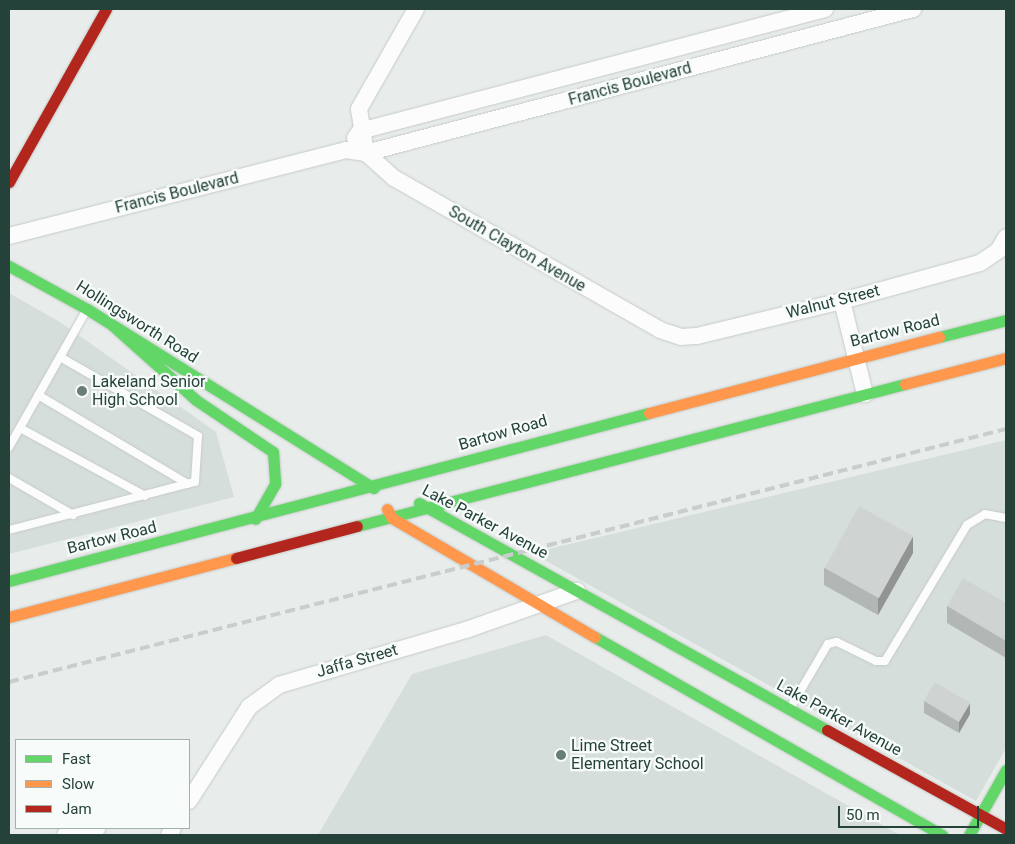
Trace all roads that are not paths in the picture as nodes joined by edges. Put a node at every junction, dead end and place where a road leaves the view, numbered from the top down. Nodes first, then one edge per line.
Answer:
1 (106, 9) edge
2 (416, 9) edge
3 (825, 9) edge
4 (904, 10) edge
5 (628, 60) junction
6 (634, 82) junction
7 (360, 131) junction
8 (346, 150) junction
9 (366, 153) junction
10 (9, 182) edge
11 (9, 236) edge
12 (1006, 237) edge
13 (9, 266) edge
14 (842, 301) junction
15 (87, 309) junction
16 (1006, 320) edge
17 (113, 326) junction
18 (675, 335) joint
19 (60, 357) junction
20 (857, 357) junction
21 (1006, 358) edge
22 (865, 394) junction
23 (38, 395) junction
24 (20, 428) junction
25 (9, 447) edge
26 (9, 478) edge
27 (188, 484) junction
28 (374, 488) junction
29 (392, 494) dead end
30 (145, 496) junction
31 (409, 500) dead end
32 (427, 506) junction
33 (73, 515) junction
34 (392, 518) junction
35 (1006, 518) edge
36 (255, 519) junction
37 (9, 530) edge
38 (9, 581) edge
39 (577, 591) junction
40 (537, 604) junction
41 (9, 617) edge
42 (789, 709) junction
43 (1006, 770) edge
44 (190, 799) edge
45 (980, 815) junction
46 (92, 829) edge
47 (1006, 829) edge
48 (65, 835) edge
49 (942, 835) edge
50 (969, 835) edge

1 - 10 main road
2 - 7 street
3 - 5 street, Francis Boulevard
4 - 6 street, Francis Boulevard
5 - 6 street
5 - 7 street, Francis Boulevard
6 - 9 street, Francis Boulevard
7 - 8 street
7 - 9 street
8 - 9 street, Francis Boulevard
8 - 11 street, Francis Boulevard
9 - 18 street, South Clayton Avenue
12 - 14 street, Walnut Street
13 - 15 main road, Hollingsworth Road
14 - 18 street, Walnut Street
14 - 20 street
15 - 17 main road, Hollingsworth Road
15 - 19 lane
16 - 20 main road, Bartow Road
17 - 28 main road, Hollingsworth Road
17 - 36 main road
19 - 23 lane
19 - 27 lane
20 - 22 street
20 - 28 main road, Bartow Road
21 - 22 main road
22 - 32 main road
23 - 24 lane
23 - 27 lane
24 - 25 lane
24 - 30 lane
26 - 33 lane
27 - 30 lane
28 - 29 main road
28 - 34 main road
28 - 36 main road, Bartow Road
30 - 33 lane
31 - 32 main road, Lake Parker Avenue
32 - 34 main road
32 - 39 main road, Lake Parker Avenue
33 - 37 lane
34 - 40 main road
34 - 41 main road
35 - 42 lane
36 - 38 main road, Bartow Road
39 - 40 street, Jaffa Street
39 - 42 main road, Lake Parker Avenue
40 - 44 street, Jaffa Street
40 - 49 main road
42 - 45 main road, Lake Parker Avenue
43 - 45 main road
45 - 47 main road, Lake Parker Avenue
45 - 50 main road
46 - 48 street

